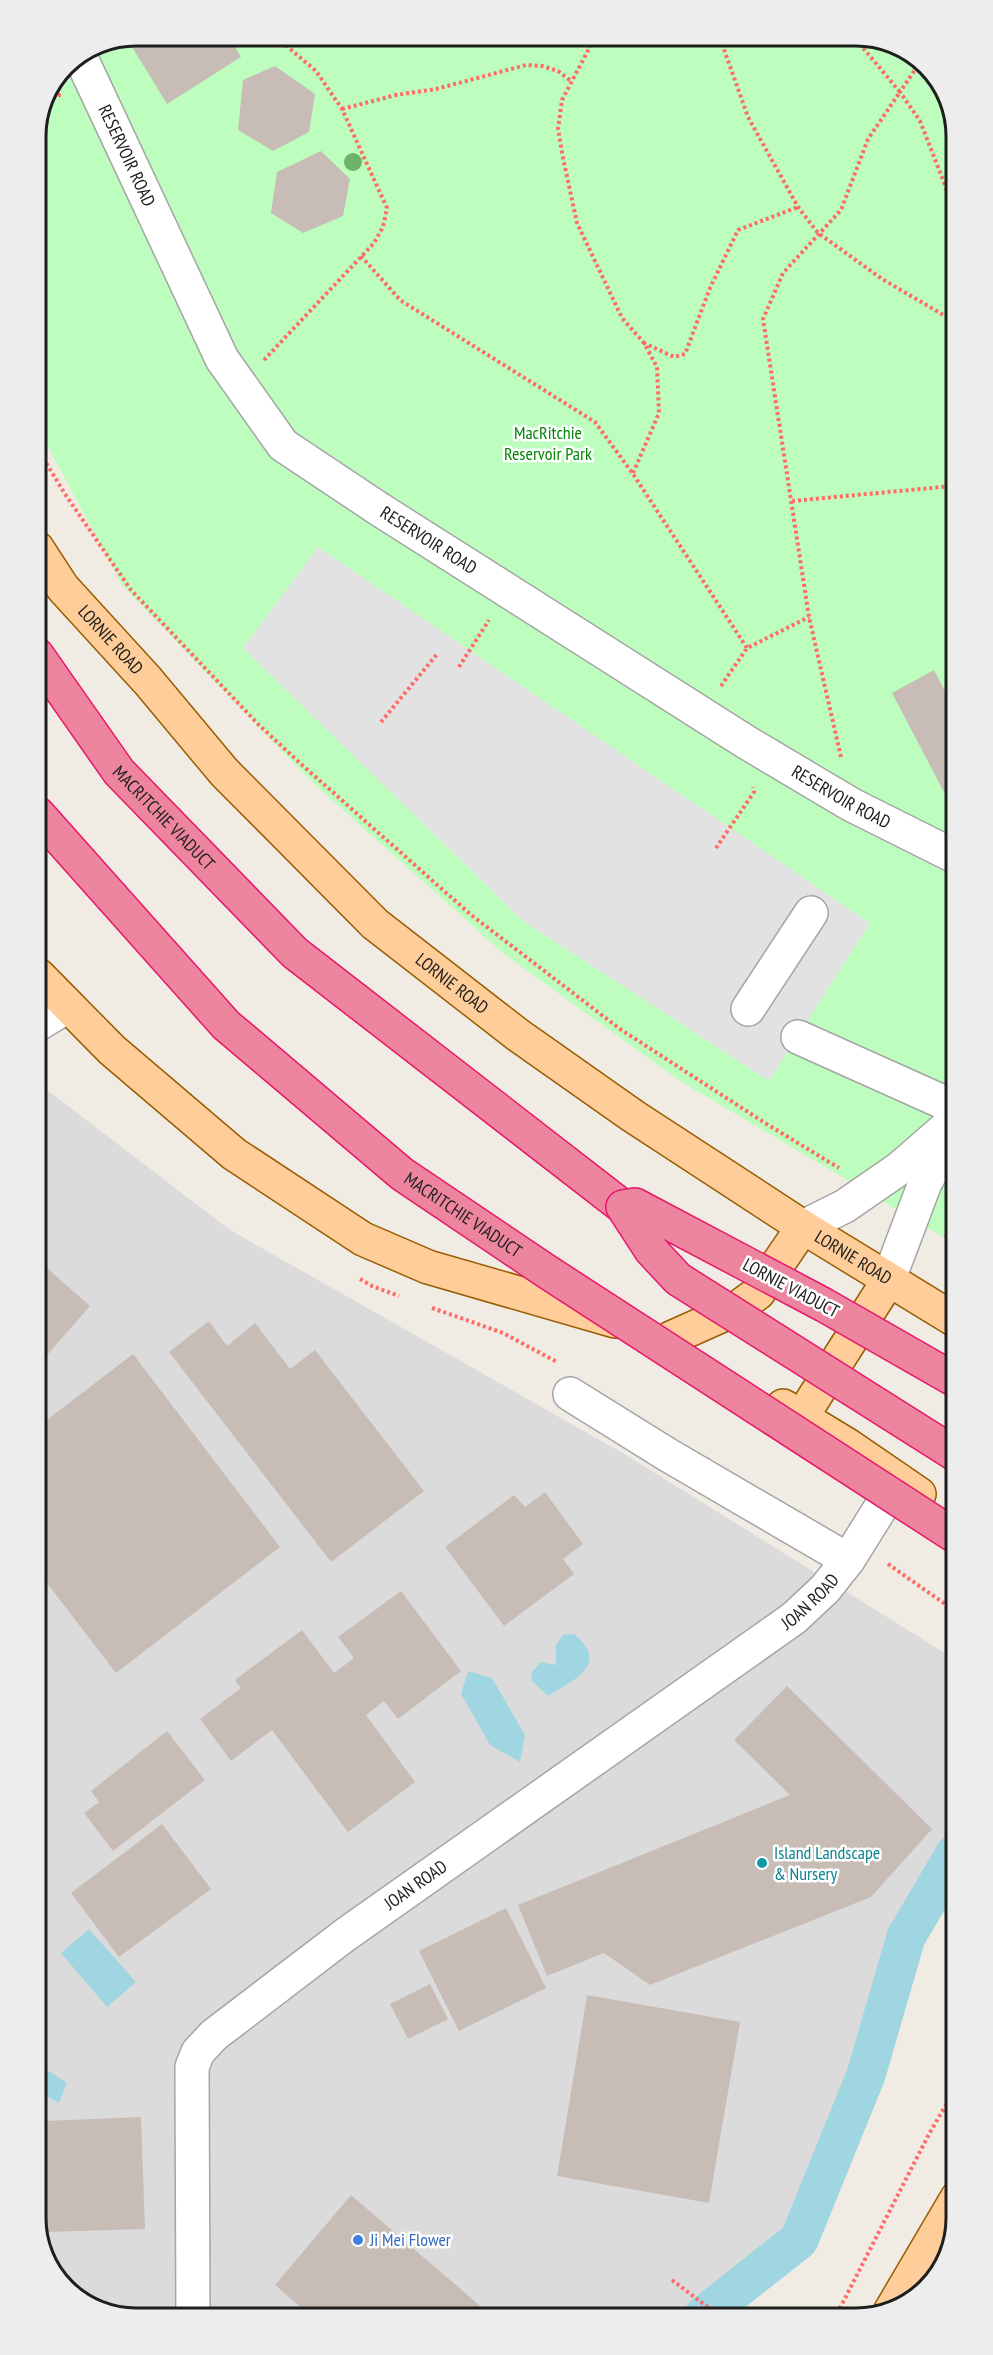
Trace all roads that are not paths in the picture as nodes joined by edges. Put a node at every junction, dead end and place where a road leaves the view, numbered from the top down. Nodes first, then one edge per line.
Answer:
1 (84, 64) edge
2 (47, 563) edge
3 (47, 668) edge
4 (47, 824) edge
5 (946, 852) edge
6 (811, 913) dead end
7 (47, 984) edge
8 (68, 1006) junction
9 (748, 1009) dead end
10 (47, 1019) edge
11 (798, 1037) dead end
12 (946, 1103) edge
13 (946, 1128) edge
14 (946, 1146) edge
15 (623, 1207) junction
16 (803, 1227) junction
17 (888, 1281) junction
18 (946, 1315) edge
19 (671, 1338) junction
20 (946, 1375) edge
21 (566, 1380) road end
22 (801, 1418) junction
23 (946, 1448) edge
24 (898, 1480) junction
25 (946, 1512) edge
26 (946, 1530) edge
27 (852, 1553) junction
28 (946, 2217) edge
29 (898, 2298) edge
30 (194, 2308) edge

1 - 5 street, RESERVOIR ROAD
2 - 16 main road, LORNIE ROAD
3 - 15 highway, MACRITCHIE VIADUCT
4 - 26 highway, MACRITCHIE VIADUCT, bridge
6 - 9 street
7 - 8 main road
8 - 10 street
8 - 19 main road
11 - 12 street
13 - 16 street
14 - 17 street
15 - 20 highway, LORNIE VIADUCT, bridge
15 - 23 highway, bridge
16 - 17 main road, LORNIE ROAD
16 - 19 main road
17 - 18 main road, LORNIE ROAD
17 - 22 main road
19 - 22 main road
21 - 27 street, JOAN ROAD
22 - 24 main road
24 - 25 main road
24 - 27 street, JOAN ROAD
27 - 30 street, JOAN ROAD
28 - 29 main road

